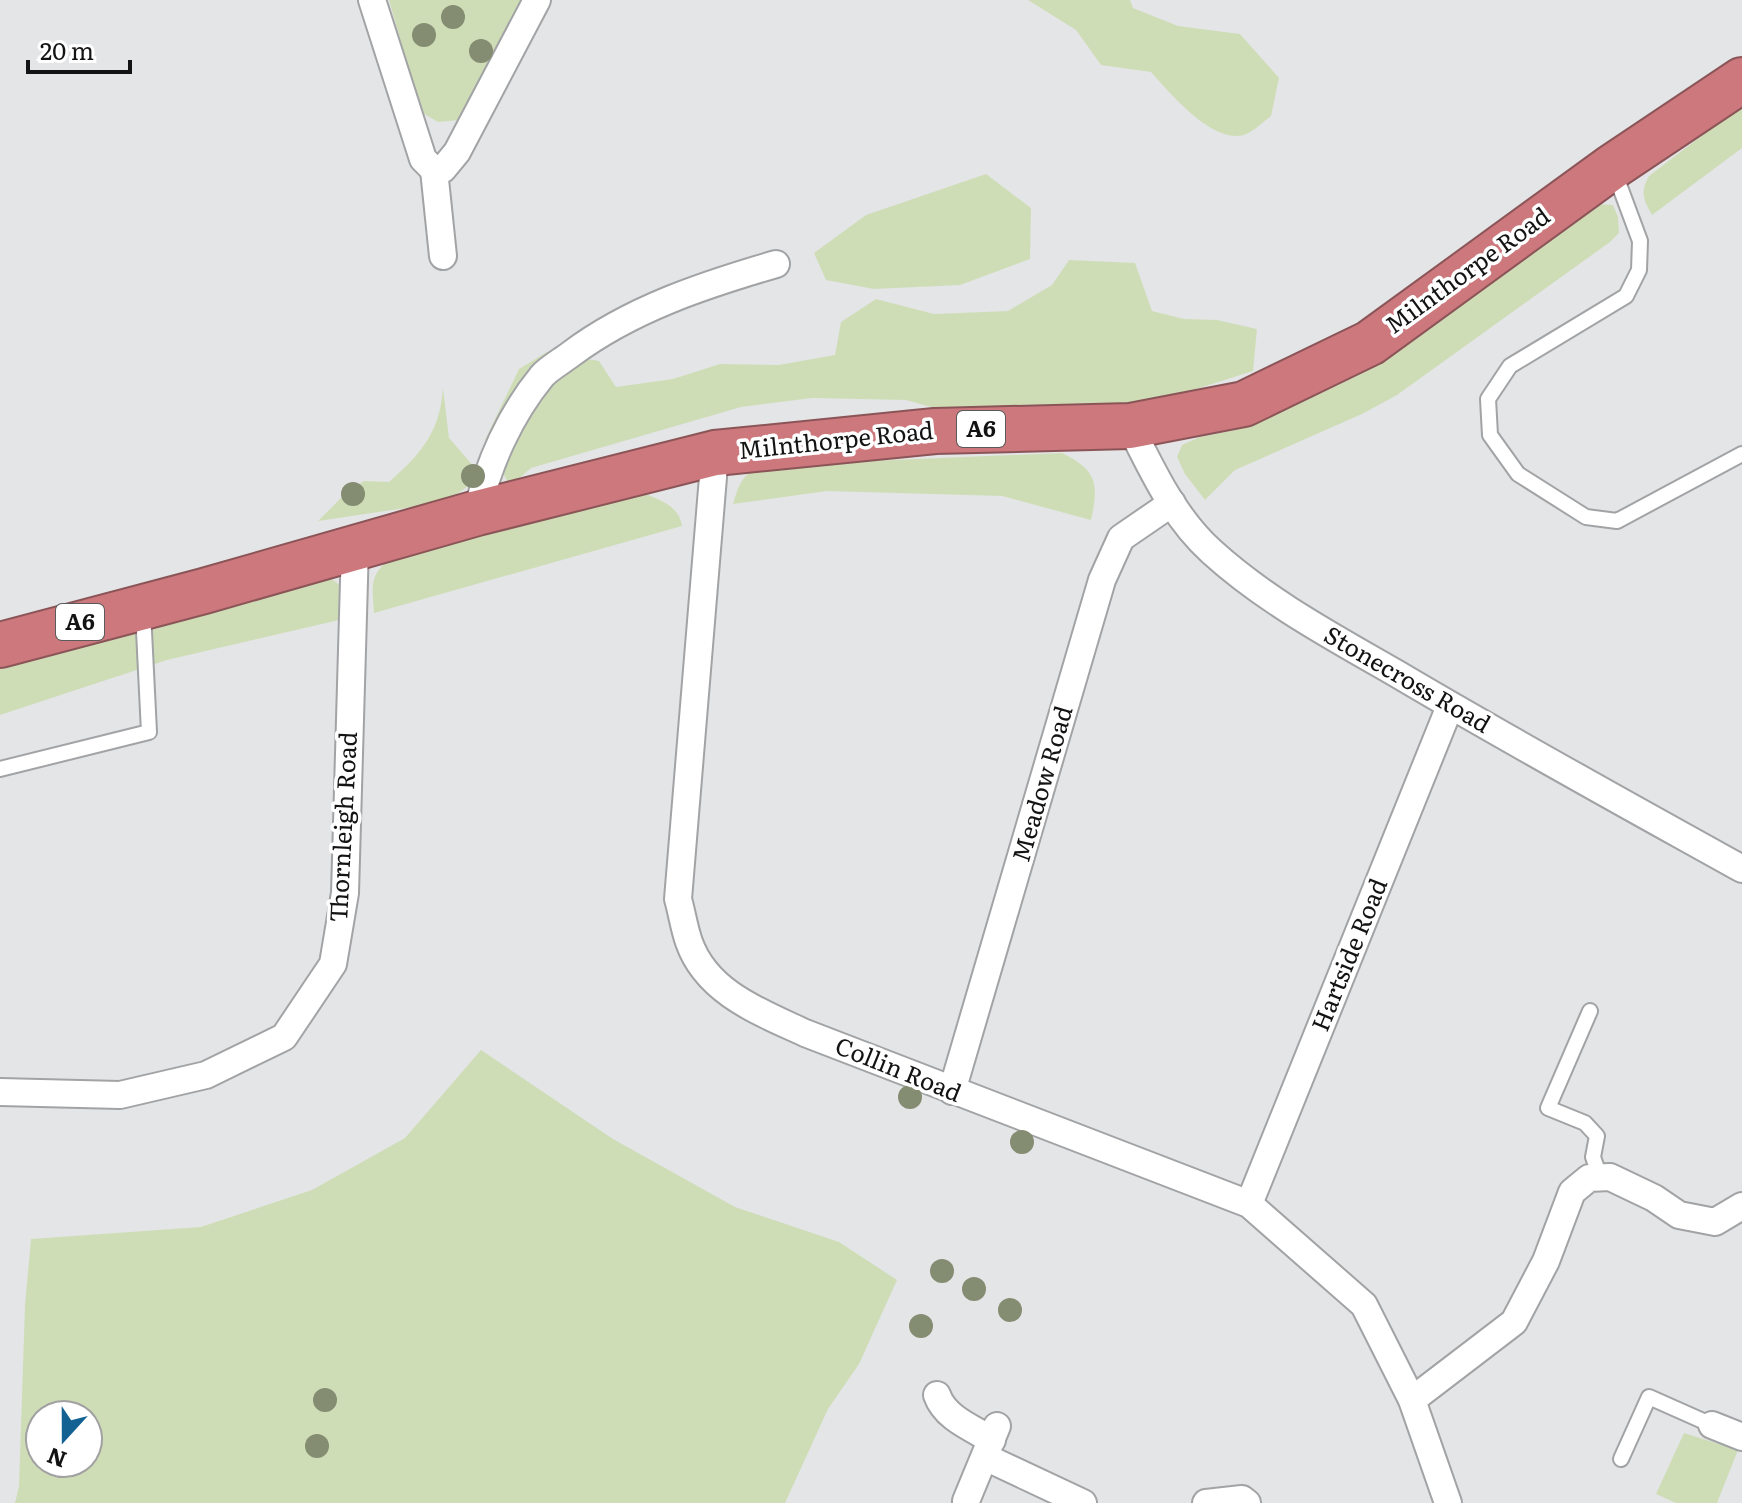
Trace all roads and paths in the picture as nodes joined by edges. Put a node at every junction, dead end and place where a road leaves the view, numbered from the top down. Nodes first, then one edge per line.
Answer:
1 (372, 0) edge
2 (537, 0) edge
3 (1742, 80) edge
4 (1612, 167) junction
5 (434, 170) junction
6 (443, 256) dead end
7 (776, 264) dead end
8 (1130, 426) junction
9 (715, 453) junction
10 (1742, 454) edge
11 (1172, 503) junction
12 (477, 513) junction
13 (355, 546) junction
14 (143, 606) junction
15 (0, 645) edge
16 (1450, 706) junction
17 (0, 769) edge
18 (1742, 869) edge
19 (1590, 1011) dead end
20 (952, 1091) junction
21 (0, 1092) edge
22 (1600, 1177) junction
23 (1249, 1204) junction
24 (1742, 1206) edge
25 (937, 1395) dead end
26 (1412, 1400) junction
27 (1712, 1425) joint
28 (1742, 1437) edge
29 (992, 1441) junction
30 (1621, 1459) dead end
31 (966, 1501) dead end
32 (1083, 1503) edge
33 (1206, 1503) edge
34 (1247, 1503) edge
35 (1448, 1503) edge

1 - 5 street
2 - 5 street
3 - 4 highway, Milnthorpe Road / A6
4 - 8 highway, Milnthorpe Road / A6
4 - 10 lane
5 - 6 street
7 - 12 street
8 - 9 highway, Milnthorpe Road / A6
8 - 11 street, Stonecross Road
9 - 12 highway, Milnthorpe Road / A6
9 - 20 street, Collin Road
11 - 16 street, Stonecross Road
11 - 20 street, Meadow Road
12 - 13 highway, Milnthorpe Road / A6
13 - 14 highway, Milnthorpe Road / A6
13 - 21 street, Thornleigh Road
14 - 15 highway, Milnthorpe Road / A6
14 - 17 lane
16 - 18 street, Stonecross Road
16 - 23 street, Hartside Road
19 - 22 lane
20 - 23 street, Collin Road
22 - 24 street
22 - 26 street
23 - 26 street, Collin Road
25 - 29 street
26 - 35 street, Collin Road
27 - 28 street
27 - 30 lane
29 - 31 street
29 - 32 street
33 - 34 street

